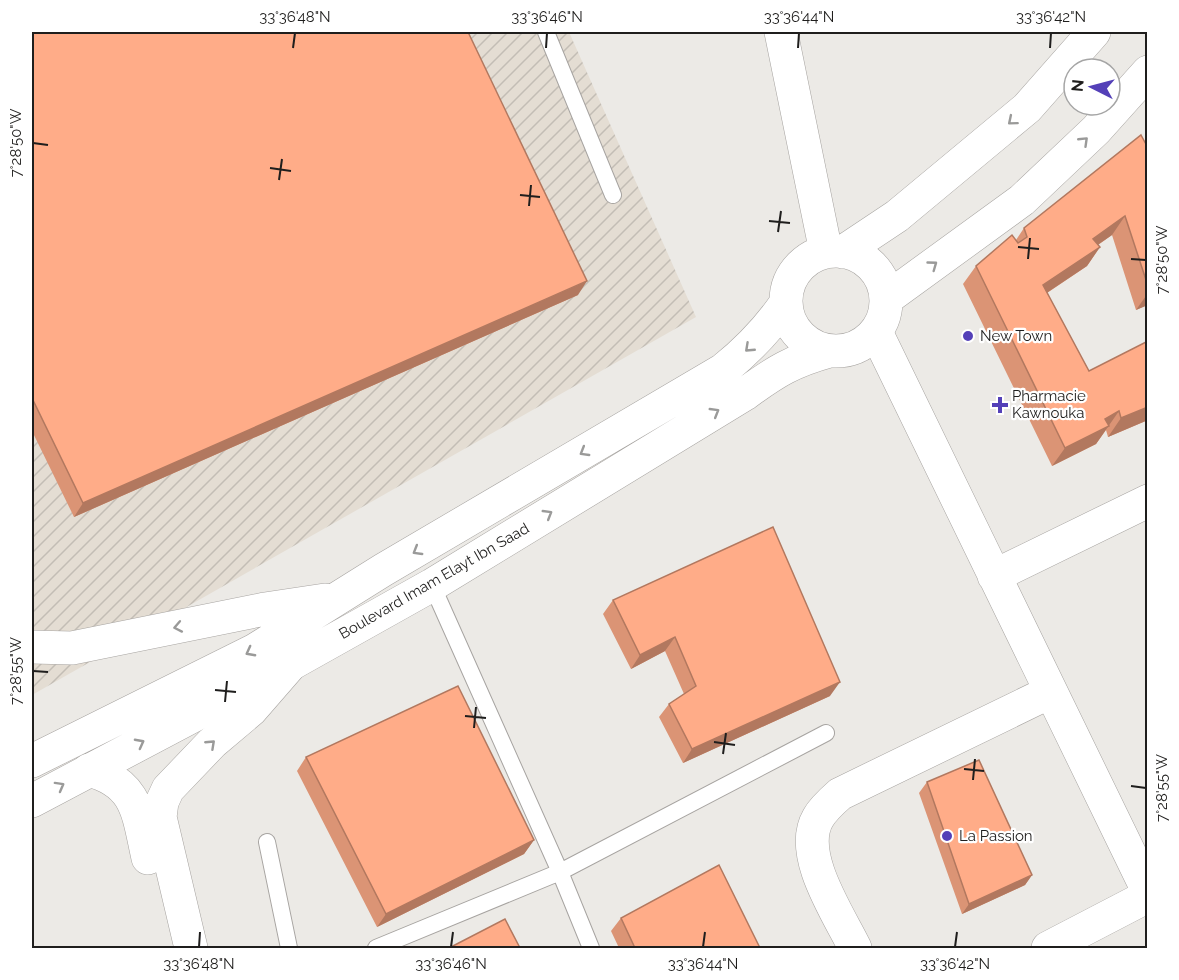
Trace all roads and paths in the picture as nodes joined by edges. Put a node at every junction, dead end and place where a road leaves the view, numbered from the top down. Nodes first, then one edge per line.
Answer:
1 (546, 32) edge
2 (781, 32) edge
3 (1094, 32) edge
4 (1148, 72) edge
5 (613, 195) dead end
6 (834, 252) junction
7 (886, 299) junction
8 (786, 303) junction
9 (876, 332) junction
10 (830, 351) junction
11 (1148, 501) edge
12 (994, 576) junction
13 (432, 585) junction
14 (339, 598) junction
15 (32, 647) edge
16 (291, 664) junction
17 (1050, 692) junction
18 (826, 733) dead end
19 (32, 761) edge
20 (89, 770) junction
21 (32, 801) edge
22 (267, 842) dead end
23 (560, 872) junction
24 (1148, 891) edge
25 (1148, 896) edge
26 (169, 948) edge
27 (191, 948) edge
28 (289, 948) edge
29 (376, 948) edge
30 (591, 948) edge
31 (855, 948) edge
32 (1048, 948) edge

1 - 5 lane
2 - 6 street
3 -> 6 street
7 -> 4 street
6 - 7 street
6 - 8 street
7 - 9 street
8 - 10 street
8 -> 14 street
9 - 10 street
9 - 12 street
13 -> 10 street, Boulevard Imam Elayt Ibn Saad
11 - 12 street
12 - 17 street
13 - 16 street, Boulevard Imam Elayt Ibn Saad
13 - 23 lane
14 -> 15 street
14 -> 19 street
20 -> 16 street, Boulevard Imam Elayt Ibn Saad
27 -> 16 street
17 - 24 street
17 - 31 street
18 - 23 lane
21 -> 20 street, Boulevard Imam Elayt Ibn Saad
20 - 26 street
22 - 28 lane
23 - 29 lane
23 - 30 lane
25 - 32 street

